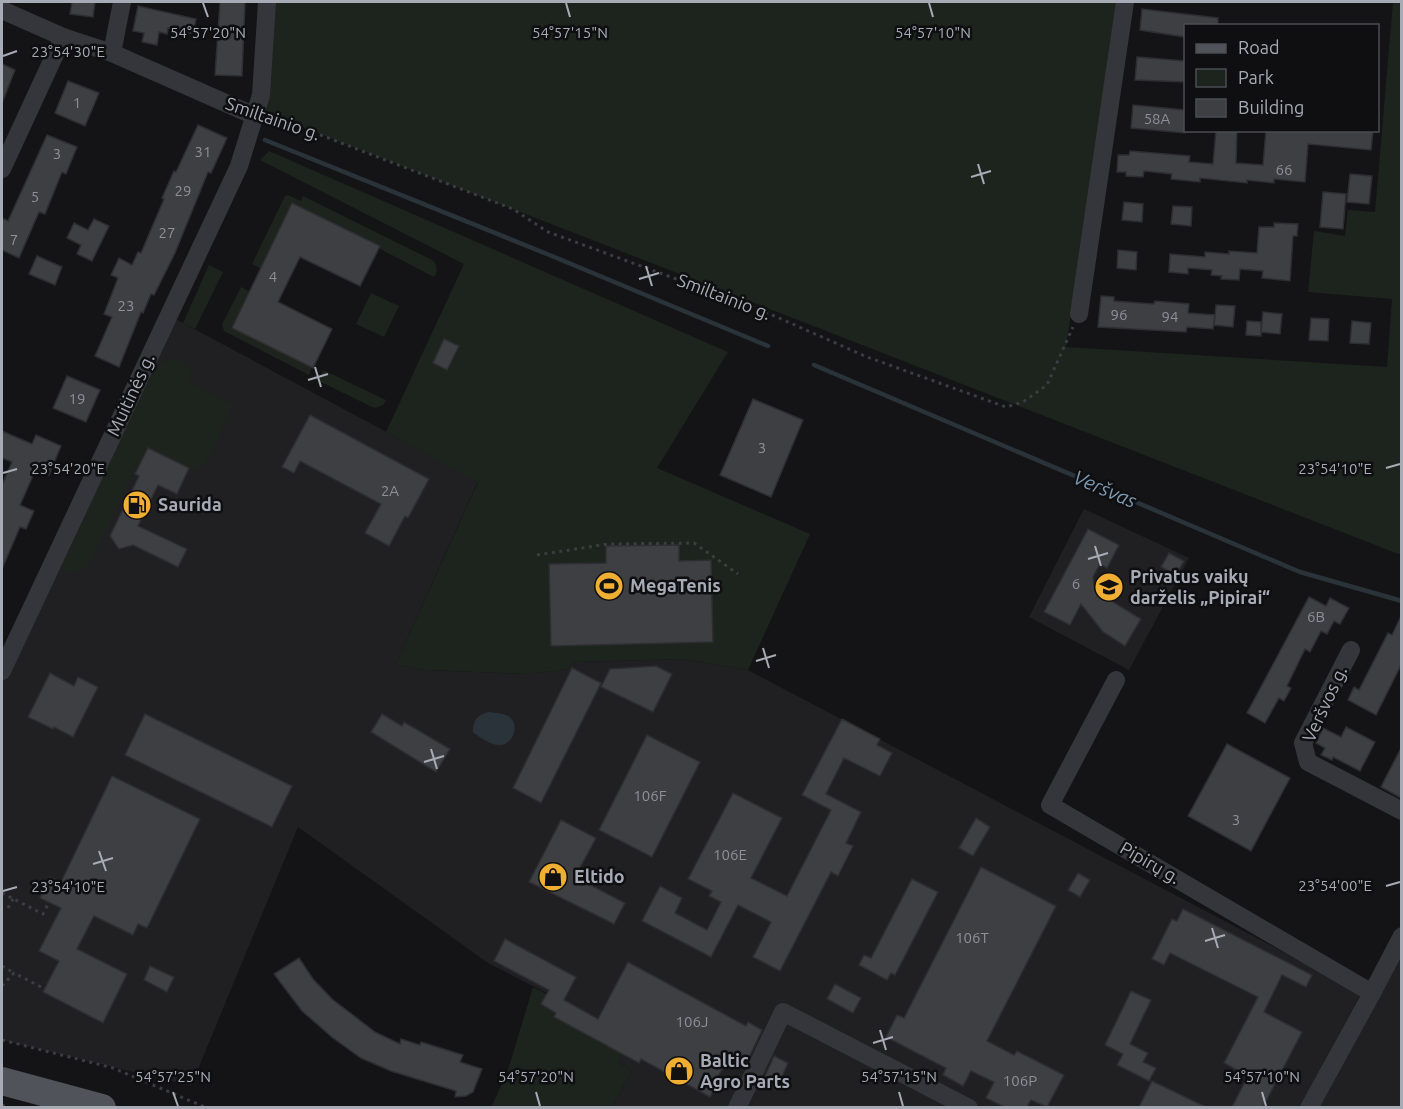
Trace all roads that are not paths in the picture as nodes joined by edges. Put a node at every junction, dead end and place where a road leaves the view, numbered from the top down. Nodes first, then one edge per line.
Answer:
1 (122, 2) edge
2 (267, 2) edge
3 (1125, 2) edge
4 (2, 10) edge
5 (63, 37) junction
6 (112, 53) junction
7 (255, 116) junction
8 (2, 170) edge
9 (1079, 314) road end
10 (1351, 650) dead end
11 (2, 671) edge
12 (1116, 680) dead end
13 (1401, 811) edge
14 (1401, 936) edge
15 (1372, 993) junction
16 (2, 1081) edge
17 (102, 1107) edge
18 (737, 1107) edge
19 (969, 1107) edge
20 (1309, 1107) edge

1 - 6 street
2 - 7 street, Muitinės g.
3 - 9 street
4 - 5 street, Smiltainio g.
5 - 6 street, Smiltainio g.
5 - 8 street
6 - 7 street, Smiltainio g.
7 - 11 street, Muitinės g.
10 - 13 street, Veršvos g.
12 - 15 street, Pipirų g.
14 - 15 street
15 - 20 street
16 - 17 main road
18 - 19 street

